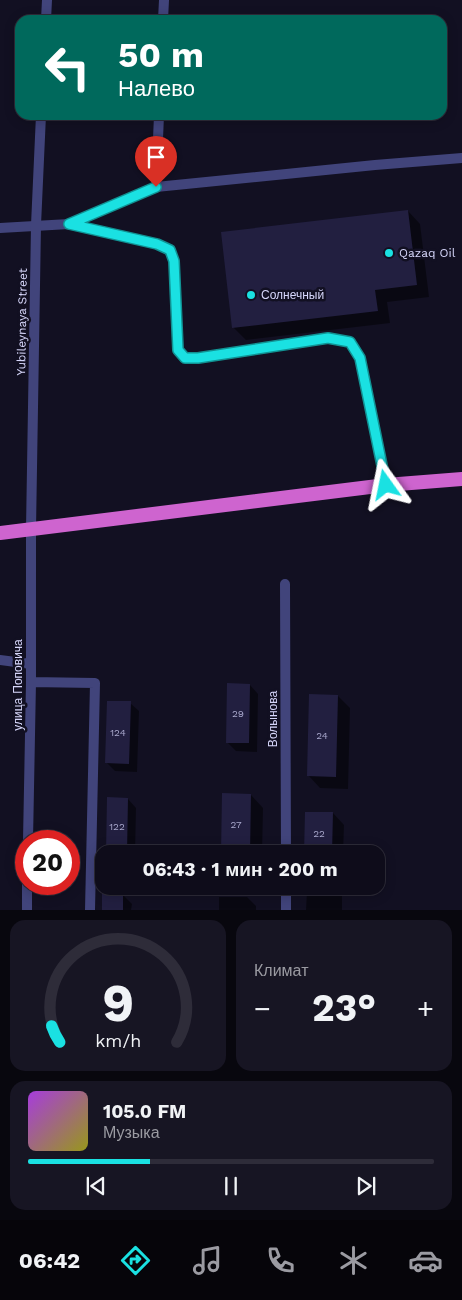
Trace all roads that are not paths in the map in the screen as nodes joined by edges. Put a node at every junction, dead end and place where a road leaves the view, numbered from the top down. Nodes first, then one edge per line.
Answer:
1 (47, 0) edge
2 (164, 0) edge
3 (46, 15) edge
4 (163, 15) edge
5 (41, 120) edge
6 (159, 120) edge
7 (462, 158) edge
8 (156, 187) junction
9 (69, 224) junction
10 (36, 225) junction
11 (0, 228) edge
12 (462, 479) edge
13 (386, 485) junction
14 (31, 529) junction
15 (0, 534) edge
16 (285, 584) dead end
17 (0, 660) edge
18 (31, 664) junction
19 (31, 682) junction
20 (28, 830) edge
21 (286, 845) edge
22 (28, 895) edge
23 (286, 895) edge
24 (27, 910) edge
25 (90, 910) edge
26 (286, 910) edge

1 - 3 street
2 - 4 street
5 - 10 street, Yubileynaya Street
6 - 8 street
7 - 8 street
8 - 9 street
9 - 10 street
9 - 13 street
10 - 11 street
10 - 14 street, Yubileynaya Street
12 - 13 highway
13 - 14 highway
14 - 15 highway
14 - 18 street, улица Поповича
16 - 21 street, Волынова
17 - 18 street
18 - 19 street, улица Поповича
19 - 20 street, улица Поповича
19 - 25 street
22 - 24 street
23 - 26 street

